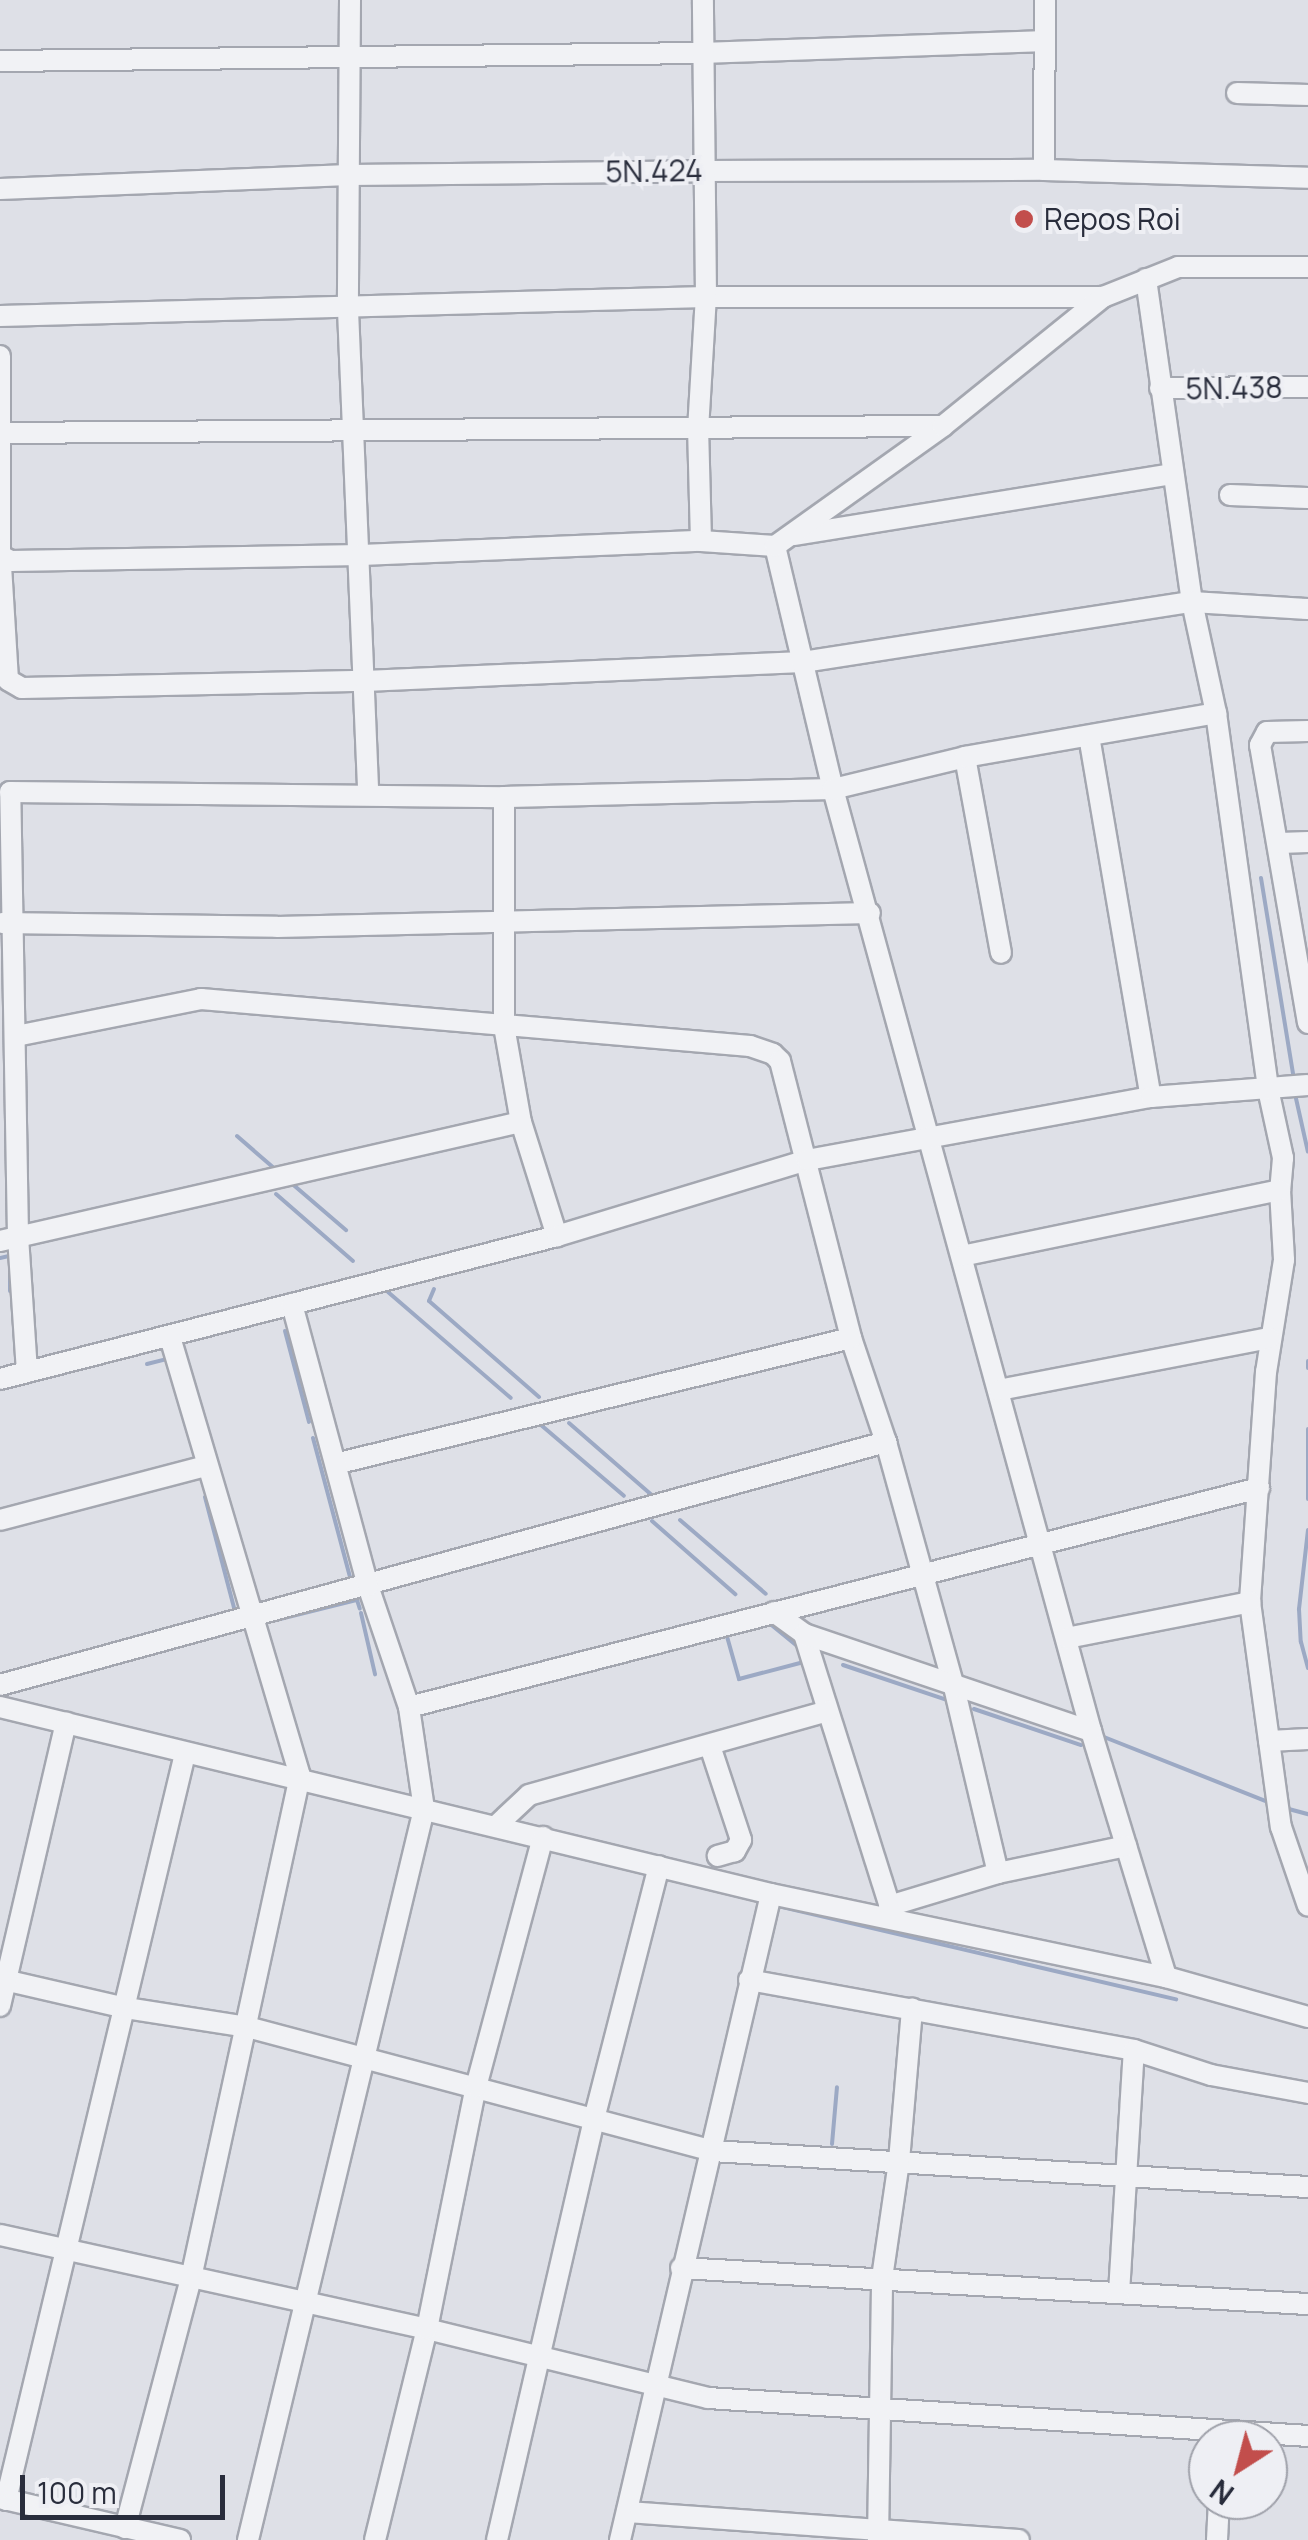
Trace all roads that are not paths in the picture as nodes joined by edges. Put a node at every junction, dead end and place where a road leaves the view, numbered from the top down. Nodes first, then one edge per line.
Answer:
1 (350, 0) edge
2 (703, 0) edge
3 (1044, 0) edge
4 (1044, 41) junction
5 (704, 53) junction
6 (351, 54) junction
7 (0, 61) edge
8 (1237, 93) dead end
9 (1308, 95) edge
10 (703, 170) junction
11 (1044, 170) junction
12 (350, 176) junction
13 (1308, 178) edge
14 (0, 189) edge
15 (1308, 267) edge
16 (1146, 279) junction
17 (706, 297) junction
18 (1102, 297) junction
19 (348, 310) junction
20 (0, 316) edge
21 (0, 356) edge
22 (1308, 387) edge
23 (1160, 388) junction
24 (943, 426) junction
25 (354, 429) junction
26 (698, 430) junction
27 (2, 433) edge
28 (1173, 474) junction
29 (1230, 496) dead end
30 (1308, 498) edge
31 (702, 541) junction
32 (781, 542) junction
33 (1, 552) edge
34 (361, 555) junction
35 (1192, 602) junction
36 (1307, 609) edge
37 (803, 662) junction
38 (365, 681) junction
39 (1216, 713) junction
40 (1308, 731) edge
41 (1089, 736) junction
42 (966, 757) junction
43 (833, 789) junction
44 (5, 792) edge
45 (368, 796) junction
46 (504, 797) junction
47 (1308, 842) edge
48 (1280, 843) junction
49 (870, 914) junction
50 (6, 923) edge
51 (507, 924) junction
52 (1001, 952) dead end
53 (1302, 959) edge
54 (1308, 1023) edge
55 (11, 1024) edge
56 (504, 1026) junction
57 (1304, 1086) edge
58 (1272, 1088) junction
59 (1151, 1097) junction
60 (521, 1122) junction
61 (8, 1124) edge
62 (930, 1140) junction
63 (806, 1160) junction
64 (1280, 1190) junction
65 (558, 1236) junction
66 (9, 1238) edge
67 (962, 1256) junction
68 (292, 1304) junction
69 (170, 1336) junction
70 (851, 1338) junction
71 (1270, 1338) junction
72 (27, 1372) junction
73 (0, 1379) edge
74 (999, 1390) junction
75 (886, 1442) junction
76 (338, 1464) junction
77 (206, 1466) junction
78 (1259, 1488) junction
79 (0, 1520) edge
80 (1042, 1543) junction
81 (922, 1574) junction
82 (368, 1586) junction
83 (1250, 1602) junction
84 (774, 1612) junction
85 (249, 1615) junction
86 (804, 1634) junction
87 (1067, 1638) junction
88 (0, 1685) edge
89 (954, 1687) junction
90 (0, 1706) edge
91 (408, 1707) junction
92 (827, 1711) junction
93 (66, 1724) junction
94 (1091, 1731) junction
95 (1308, 1739) edge
96 (1269, 1740) junction
97 (710, 1746) junction
98 (185, 1754) junction
99 (300, 1776) junction
100 (424, 1809) junction
101 (496, 1826) junction
102 (543, 1837) junction
103 (1126, 1846) junction
104 (718, 1856) dead end
105 (658, 1866) junction
106 (998, 1874) junction
107 (771, 1894) junction
108 (1308, 1906) edge
109 (891, 1912) junction
110 (1166, 1977) junction
111 (3, 1980) edge
112 (749, 1980) junction
113 (0, 2006) edge
114 (126, 2008) junction
115 (912, 2010) junction
116 (1308, 2017) edge
117 (246, 2027) junction
118 (1134, 2050) junction
119 (363, 2058) junction
120 (476, 2087) junction
121 (1308, 2093) edge
122 (594, 2118) junction
123 (712, 2151) junction
124 (899, 2162) junction
125 (1126, 2175) junction
126 (1308, 2187) edge
127 (0, 2235) edge
128 (68, 2251) junction
129 (681, 2268) junction
130 (191, 2278) junction
131 (882, 2278) junction
132 (1119, 2292) junction
133 (1308, 2304) edge
134 (303, 2305) junction
135 (427, 2330) junction
136 (536, 2358) junction
137 (657, 2388) junction
138 (879, 2408) junction
139 (1188, 2431) edge
140 (3, 2499) edge
141 (627, 2512) junction
142 (126, 2528) junction
143 (878, 2535) edge
144 (180, 2540) edge
145 (248, 2540) edge
146 (375, 2540) edge
147 (497, 2540) edge
148 (620, 2540) edge
149 (1019, 2540) edge

1 - 6 street
2 - 5 street
3 - 4 street
4 - 5 street
4 - 11 street
5 - 6 street
5 - 10 street
6 - 7 street
6 - 12 street
8 - 9 street
10 - 11 street, 5N.424
10 - 12 street, 5N.424
10 - 17 street
11 - 13 street, 5N.424
12 - 14 street, 5N.424
12 - 19 street
15 - 16 street
16 - 18 street
16 - 23 street
17 - 18 street
17 - 19 street
17 - 26 street
18 - 24 street
19 - 20 street
19 - 25 street
21 - 27 street
22 - 23 street, 5N.438
23 - 28 street
24 - 26 street
24 - 32 street
25 - 26 street
25 - 27 street
25 - 34 street
26 - 31 street
27 - 33 street
28 - 32 street
28 - 35 street
29 - 30 street
31 - 32 street
31 - 34 street
32 - 37 street
33 - 34 street
33 - 38 street
34 - 38 street
35 - 36 street
35 - 37 street
35 - 39 street
37 - 38 street
37 - 43 street
38 - 45 street
39 - 41 street
39 - 58 street
40 - 48 street
41 - 42 street
41 - 59 street
42 - 43 street
42 - 52 street
43 - 46 street
43 - 49 street
44 - 45 street
44 - 50 street
45 - 46 street
46 - 51 street
47 - 48 street
48 - 53 street
49 - 51 street
49 - 62 street
50 - 51 street
50 - 55 street
51 - 56 street
53 - 54 street
55 - 56 street
55 - 61 street
56 - 60 street
56 - 63 street
57 - 58 street
58 - 59 street
58 - 64 street
59 - 62 street
60 - 65 street
60 - 66 street
61 - 66 street
62 - 63 street
62 - 67 street
63 - 65 street
63 - 70 street
64 - 67 street
64 - 71 street
65 - 68 street
66 - 72 street
67 - 74 street
68 - 69 street
68 - 76 street
69 - 72 street
69 - 77 street
70 - 75 street
70 - 76 street
71 - 74 street
71 - 78 street
72 - 73 street
74 - 80 street
75 - 81 street
75 - 82 street
76 - 82 street
77 - 79 street
77 - 85 street
78 - 80 street
78 - 83 street
80 - 81 street
80 - 87 street
81 - 84 street
81 - 89 street
82 - 85 street
82 - 91 street
83 - 87 street
83 - 96 street
84 - 86 street
84 - 91 street
85 - 88 street
85 - 99 street
86 - 89 street
86 - 92 street
87 - 94 street
89 - 94 street
89 - 106 street
90 - 93 street
91 - 100 street
92 - 97 street
92 - 109 street
93 - 98 street
93 - 111 street
94 - 103 street
95 - 96 street
96 - 108 street
97 - 101 street
97 - 104 street
98 - 99 street
98 - 114 street
99 - 100 street
99 - 117 street
100 - 101 street
100 - 119 street
101 - 102 street
102 - 105 street
102 - 120 street
103 - 106 street
103 - 110 street
105 - 107 street
105 - 122 street
106 - 109 street
107 - 109 street
107 - 112 street
109 - 110 street
110 - 116 street
111 - 113 street
111 - 114 street
112 - 115 street
112 - 123 street
114 - 117 street
114 - 128 street
115 - 118 street
115 - 124 street
117 - 119 street
117 - 130 street
118 - 121 street
118 - 125 street
119 - 120 street
119 - 134 street
120 - 122 street
120 - 135 street
122 - 123 street
122 - 136 street
123 - 124 street
123 - 129 street
124 - 125 street
124 - 131 street
125 - 126 street
125 - 132 street
127 - 128 street
128 - 130 street
128 - 140 street
129 - 131 street
129 - 137 street
130 - 134 street
130 - 142 street
131 - 132 street
131 - 138 street
132 - 133 street
134 - 135 street
134 - 145 street
135 - 136 street
135 - 146 street
136 - 137 street
136 - 147 street
137 - 138 street
137 - 141 street
138 - 139 street
138 - 143 street
140 - 142 street
141 - 143 street
141 - 148 street
142 - 144 street
143 - 149 street

